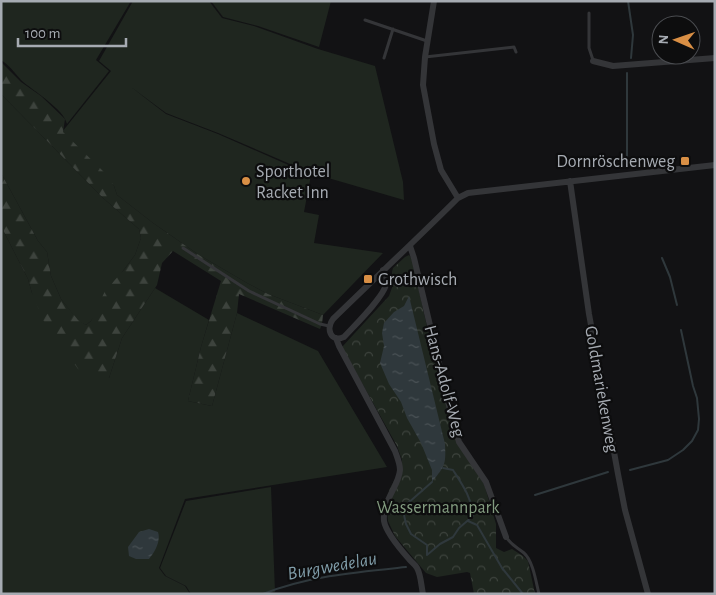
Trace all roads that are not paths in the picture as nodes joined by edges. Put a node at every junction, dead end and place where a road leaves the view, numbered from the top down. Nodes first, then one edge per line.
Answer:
1 (434, 1) edge
2 (589, 13) dead end
3 (365, 20) dead end
4 (393, 29) junction
5 (427, 40) junction
6 (516, 52) dead end
7 (384, 58) dead end
8 (425, 58) junction
9 (715, 58) edge
10 (593, 61) joint
11 (715, 165) edge
12 (570, 181) junction
13 (458, 198) junction
14 (410, 246) junction
15 (183, 248) dead end
16 (383, 270) junction
17 (329, 326) junction
18 (336, 338) junction
19 (506, 538) joint
20 (422, 594) edge
21 (539, 594) edge
22 (648, 594) edge

1 - 5 street
2 - 10 lane
3 - 4 lane
4 - 5 lane
4 - 7 lane
5 - 8 street
6 - 8 lane
8 - 13 street
9 - 10 street
11 - 12 street
12 - 13 street
12 - 22 street, Goldmariekenweg
13 - 14 street
14 - 16 street
14 - 19 street, Hans-Adolf-Weg
15 - 17 lane
16 - 17 street
16 - 18 street
17 - 18 street
18 - 20 street
19 - 21 lane

